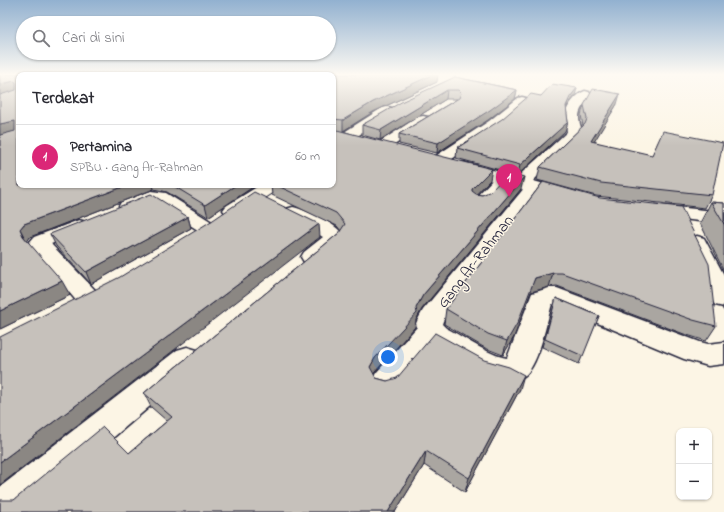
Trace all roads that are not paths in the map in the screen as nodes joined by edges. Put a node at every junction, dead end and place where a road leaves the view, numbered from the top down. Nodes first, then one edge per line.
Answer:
1 (582, 98) edge
2 (522, 102) edge
3 (399, 106) edge
4 (432, 114) edge
5 (343, 139) edge
6 (383, 146) junction
7 (404, 151) edge
8 (502, 178) junction
9 (528, 185) junction
10 (264, 190) edge
11 (580, 199) edge
12 (479, 202) edge
13 (640, 208) edge
14 (684, 214) junction
15 (724, 218) edge
16 (208, 228) junction
17 (188, 240) edge
18 (295, 271) edge
19 (724, 299) edge
20 (68, 309) edge
21 (431, 323) junction
22 (209, 341) edge
23 (724, 353) edge
24 (386, 382) edge
25 (0, 510) edge

1 - 9 street, Gang Ar-Rahman
2 - 8 street
3 - 5 street
4 - 6 street
5 - 6 street
6 - 7 street
8 - 9 street
8 - 12 lane
9 - 11 street
9 - 21 street, Gang Ar-Rahman
10 - 16 street
10 - 18 street
13 - 14 street
14 - 15 street
14 - 19 street
16 - 17 street
16 - 20 street
21 - 23 street
21 - 24 street, Gang Ar-Rahman
22 - 25 street

